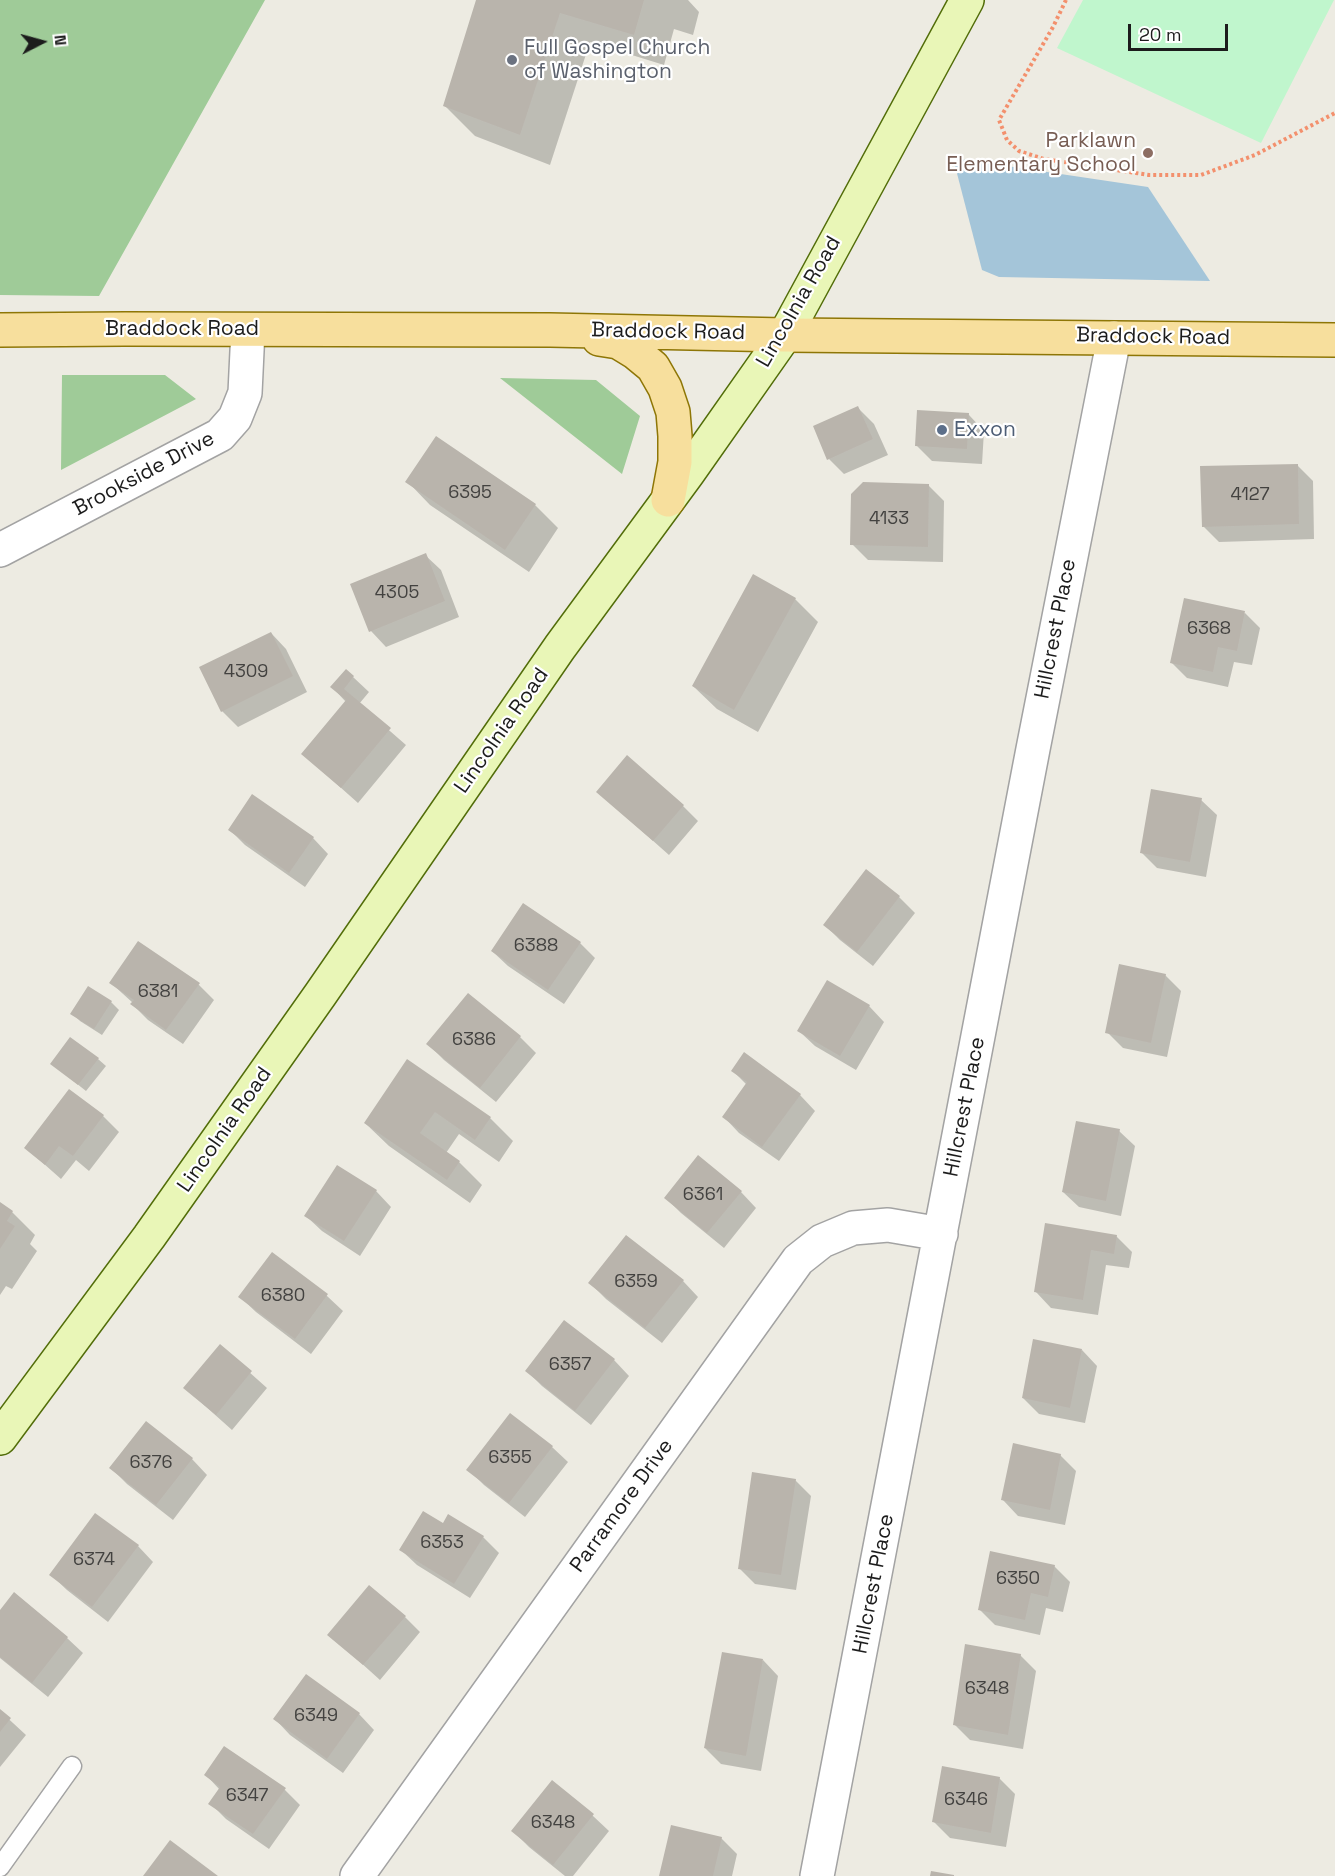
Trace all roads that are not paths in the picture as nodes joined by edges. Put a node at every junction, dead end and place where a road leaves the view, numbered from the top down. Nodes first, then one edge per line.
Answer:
1 (968, 0) edge
2 (0, 330) edge
3 (248, 330) junction
4 (550, 330) junction
5 (785, 335) junction
6 (1114, 338) junction
7 (1335, 340) edge
8 (668, 500) junction
9 (0, 550) edge
10 (941, 1234) junction
11 (0, 1438) edge
12 (72, 1767) dead end
13 (0, 1867) edge
14 (357, 1876) edge
15 (817, 1876) edge

1 - 5 main road, Lincolnia Road
2 - 3 main road, Braddock Road
3 - 4 main road, Braddock Road
3 - 9 street, Brookside Drive
4 - 5 main road, Braddock Road
4 - 8 main road
5 - 6 main road, Braddock Road
5 - 8 main road, Lincolnia Road
6 - 7 main road, Braddock Road
6 - 10 street, Hillcrest Place
8 - 11 main road, Lincolnia Road
10 - 14 street, Parramore Drive
10 - 15 street, Hillcrest Place
12 - 13 lane

